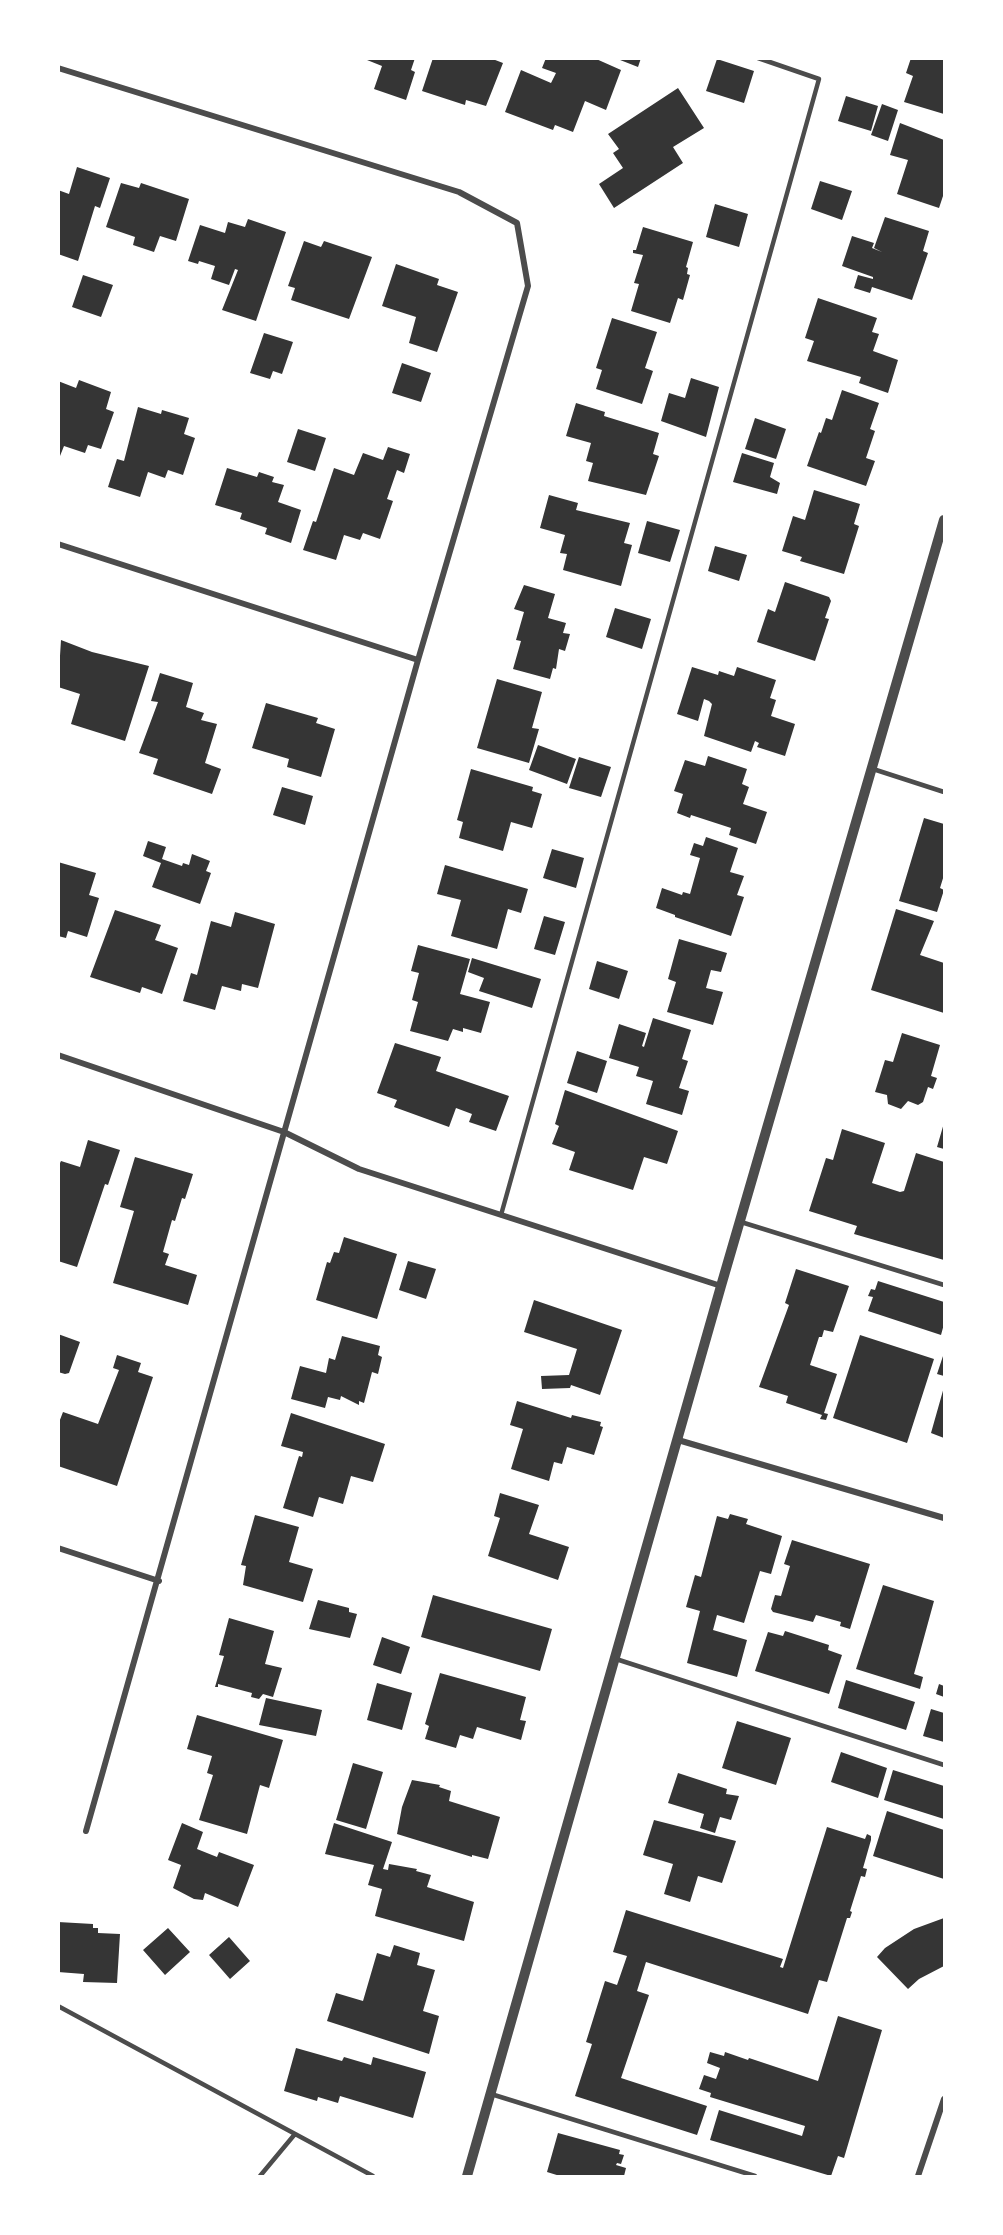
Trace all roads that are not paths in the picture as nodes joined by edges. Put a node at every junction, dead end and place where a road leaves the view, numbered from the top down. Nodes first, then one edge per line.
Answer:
1 (758, 58) edge
2 (58, 68) edge
3 (945, 520) edge
4 (58, 544) edge
5 (941, 548) edge
6 (418, 660) junction
7 (872, 769) junction
8 (945, 792) edge
9 (58, 1055) edge
10 (284, 1132) junction
11 (501, 1215) junction
12 (739, 1221) junction
13 (945, 1285) edge
14 (721, 1286) junction
15 (678, 1440) junction
16 (945, 1518) edge
17 (58, 1548) edge
18 (159, 1581) junction
19 (616, 1659) junction
20 (945, 1765) edge
21 (86, 1831) dead end
22 (58, 2006) edge
23 (491, 2094) junction
24 (945, 2099) edge
25 (295, 2134) junction
26 (260, 2176) edge
27 (373, 2176) edge
28 (467, 2176) edge
29 (755, 2176) edge
30 (918, 2176) edge

1 - 11 lane
2 - 6 street
3 - 5 street
4 - 6 street
5 - 7 street
6 - 10 street
7 - 8 lane
7 - 12 street
9 - 10 street
10 - 11 street
10 - 18 street
11 - 14 street
12 - 13 lane
12 - 14 street
14 - 15 street
15 - 16 street
15 - 19 street
17 - 18 street
18 - 21 street
19 - 20 lane
19 - 23 street
22 - 25 lane
23 - 28 street
23 - 29 lane
24 - 30 street
25 - 26 lane
25 - 27 lane

